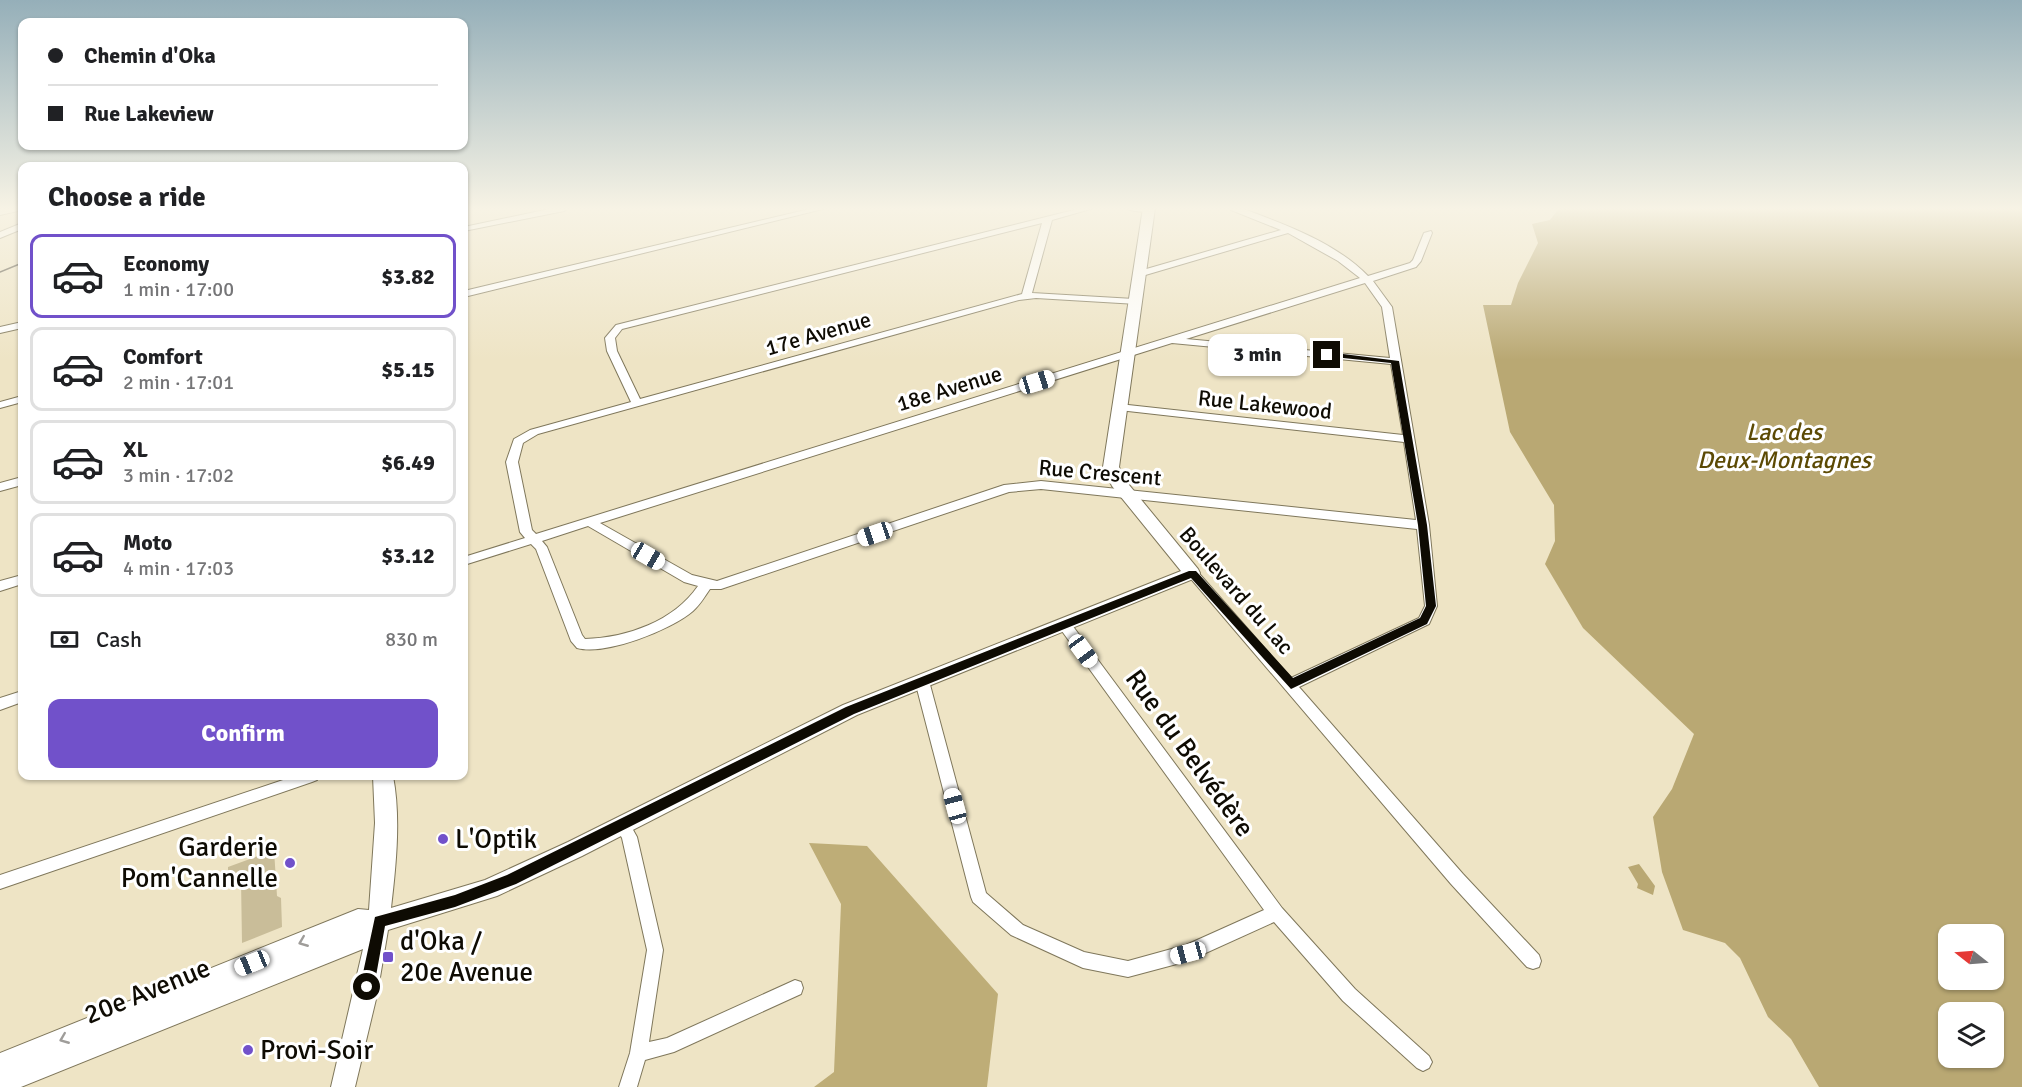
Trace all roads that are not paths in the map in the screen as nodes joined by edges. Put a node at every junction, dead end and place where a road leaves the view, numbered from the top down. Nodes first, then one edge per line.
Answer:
1 (611, 259) edge
2 (888, 259) edge
3 (1037, 259) edge
4 (1141, 259) edge
5 (1192, 259) edge
6 (1341, 259) edge
7 (1418, 259) edge
8 (1139, 274) junction
9 (1366, 278) junction
10 (468, 293) edge
11 (1026, 296) junction
12 (1134, 302) junction
13 (18, 326) edge
14 (0, 330) edge
15 (1167, 340) junction
16 (1127, 355) junction
17 (1395, 361) junction
18 (18, 400) edge
19 (637, 404) junction
20 (0, 405) edge
21 (1119, 407) junction
22 (1407, 439) junction
23 (18, 482) edge
24 (0, 487) edge
25 (1128, 495) junction
26 (590, 522) junction
27 (1423, 525) junction
28 (534, 540) junction
29 (468, 560) edge
30 (1192, 573) junction
31 (18, 580) edge
32 (706, 585) junction
33 (0, 586) edge
34 (1064, 624) junction
35 (922, 681) junction
36 (1291, 684) junction
37 (18, 698) edge
38 (0, 704) edge
39 (300, 780) edge
40 (384, 780) edge
41 (622, 824) junction
42 (0, 882) edge
43 (1276, 913) junction
44 (380, 922) junction
45 (1533, 961) dead end
46 (795, 988) dead end
47 (639, 1053) junction
48 (1423, 1062) dead end
49 (0, 1065) edge
50 (0, 1083) edge
51 (343, 1087) edge
52 (628, 1087) edge

1 - 10 street
2 - 19 street
3 - 11 street
4 - 8 street, Boulevard du Lac
5 - 8 street
6 - 9 street
7 - 9 street, 18e Avenue
8 - 12 street, Boulevard du Lac
9 - 15 street, 18e Avenue
9 - 17 street
11 - 12 street, 17e Avenue
11 - 19 street, 17e Avenue
12 - 16 street, Boulevard du Lac
13 - 14 street
15 - 16 street, 18e Avenue
15 - 17 street
16 - 21 street, Boulevard du Lac
16 - 26 street, 18e Avenue
17 - 22 street
18 - 20 street
19 - 28 street, 17e Avenue
21 - 22 street, Rue Lakewood
21 - 25 street, Boulevard du Lac
22 - 27 street
23 - 24 street
25 - 27 street, Rue Crescent
25 - 30 street, Boulevard du Lac
25 - 32 street, Rue Crescent
26 - 28 street, 18e Avenue
26 - 32 street
27 - 36 street
28 - 29 street, 18e Avenue
28 - 32 street
30 - 34 street, 20e Avenue
30 - 36 street, Boulevard du Lac
31 - 33 street
34 - 35 street, 20e Avenue
34 - 43 street, Rue du Belvédère
35 - 41 street, 20e Avenue
35 - 43 street
36 - 45 street, Boulevard du Lac
37 - 38 street
39 - 42 street
40 - 44 street
41 - 44 street, 20e Avenue
41 - 47 street
43 - 48 street, Rue du Belvédère
44 -> 49 street, 20e Avenue
44 - 50 street, 20e Avenue
44 - 51 street
46 - 47 street
47 - 52 street

